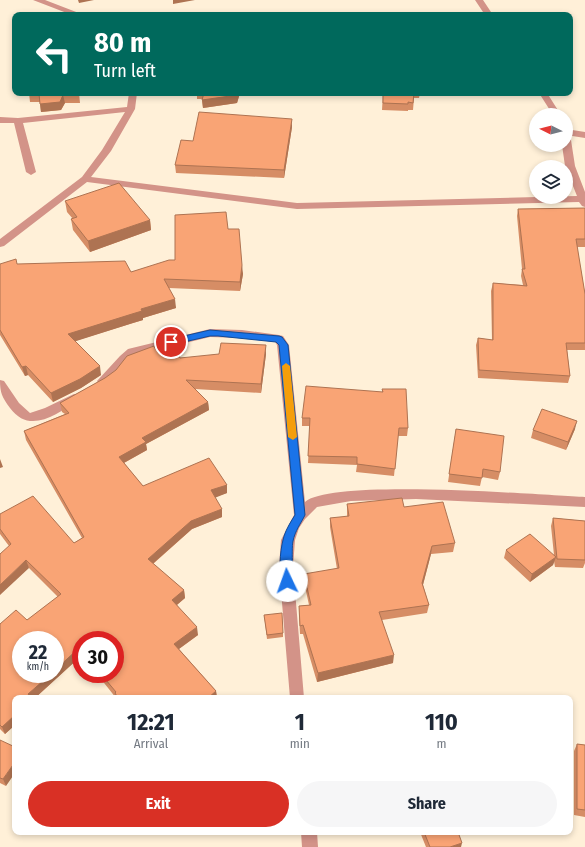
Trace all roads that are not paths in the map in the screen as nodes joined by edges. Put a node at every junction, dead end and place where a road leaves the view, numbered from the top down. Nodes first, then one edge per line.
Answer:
1 (37, 0) edge
2 (479, 0) edge
3 (71, 12) edge
4 (487, 12) edge
5 (133, 96) edge
6 (545, 96) edge
7 (553, 108) edge
8 (131, 109) junction
9 (0, 120) edge
10 (18, 121) junction
11 (573, 133) edge
12 (585, 135) edge
13 (568, 152) edge
14 (31, 172) dead end
15 (85, 179) junction
16 (584, 201) edge
17 (1, 240) edge
18 (0, 384) edge
19 (95, 386) edge
20 (81, 394) edge
21 (585, 502) edge
22 (300, 515) junction
23 (297, 695) edge
24 (309, 835) edge
25 (310, 847) edge

1 - 3 street
2 - 4 street
5 - 8 street
6 - 7 street
8 - 10 street
8 - 15 street
9 - 10 street
10 - 14 street
11 - 12 street
13 - 16 street
15 - 16 street
15 - 17 street
18 - 20 street
19 - 22 street
21 - 22 street
22 - 23 street
24 - 25 street

